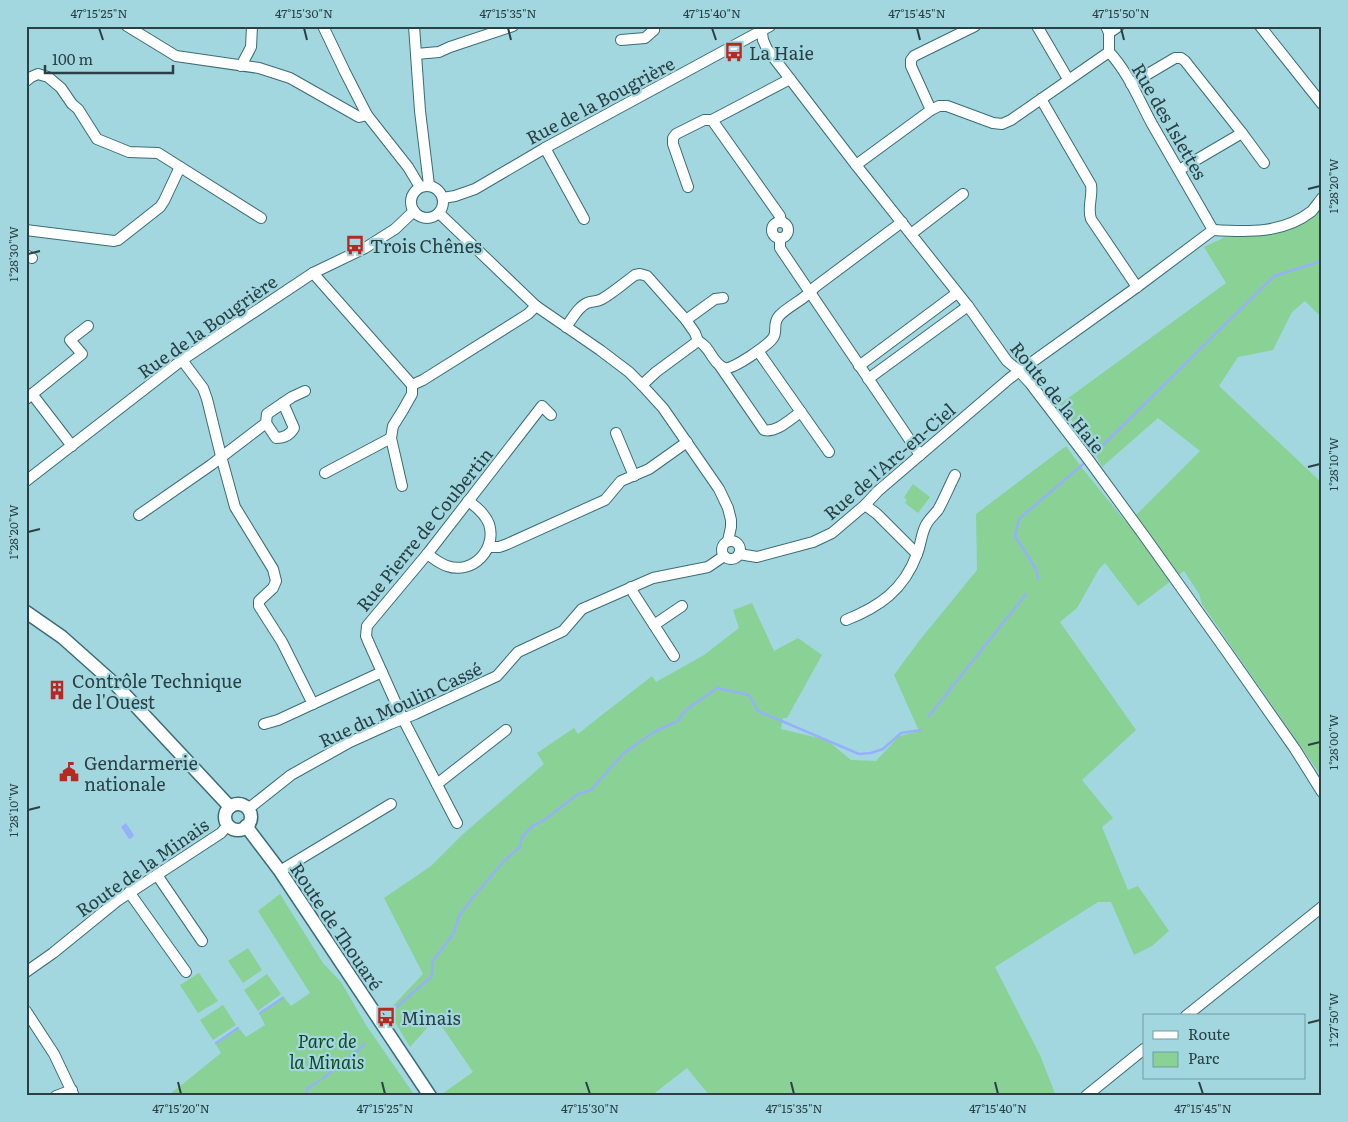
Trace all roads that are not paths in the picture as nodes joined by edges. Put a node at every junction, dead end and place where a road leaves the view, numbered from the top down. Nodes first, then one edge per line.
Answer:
1 (252, 26) edge
2 (323, 26) edge
3 (414, 26) edge
4 (514, 26) edge
5 (652, 26) edge
6 (975, 26) edge
7 (1037, 26) edge
8 (1119, 26) edge
9 (1260, 26) edge
10 (132, 27) edge
11 (764, 28) edge
12 (1108, 29) edge
13 (621, 40) dead end
14 (1109, 52) junction
15 (416, 54) junction
16 (241, 66) junction
17 (790, 79) junction
18 (1068, 80) junction
19 (26, 81) edge
20 (1131, 84) junction
21 (1041, 99) junction
22 (1322, 104) edge
23 (930, 110) junction
24 (367, 115) junction
25 (712, 120) junction
26 (1242, 132) junction
27 (545, 148) junction
28 (1264, 162) dead end
29 (856, 165) junction
30 (180, 167) junction
31 (1179, 170) junction
32 (424, 186) junction
33 (688, 187) dead end
34 (963, 194) dead end
35 (443, 198) junction
36 (1322, 198) edge
37 (414, 211) junction
38 (439, 213) junction
39 (261, 218) dead end
40 (584, 219) dead end
41 (902, 222) junction
42 (26, 230) edge
43 (1214, 230) junction
44 (911, 234) junction
45 (313, 273) junction
46 (1137, 287) junction
47 (810, 293) junction
48 (957, 293) junction
49 (723, 298) dead end
50 (536, 306) junction
51 (968, 306) junction
52 (686, 320) junction
53 (88, 326) dead end
54 (566, 327) junction
55 (698, 342) junction
56 (758, 351) junction
57 (182, 360) junction
58 (720, 366) junction
59 (859, 366) junction
60 (1019, 371) junction
61 (868, 379) junction
62 (412, 385) junction
63 (642, 385) junction
64 (305, 391) dead end
65 (29, 396) edge
66 (283, 403) junction
67 (801, 412) junction
68 (551, 415) dead end
69 (266, 423) junction
70 (616, 433) dead end
71 (391, 438) junction
72 (686, 442) junction
73 (72, 446) junction
74 (829, 452) dead end
75 (920, 455) junction
76 (221, 456) junction
77 (325, 473) dead end
78 (955, 475) dead end
79 (634, 476) junction
80 (26, 481) edge
81 (402, 486) dead end
82 (468, 501) junction
83 (865, 505) junction
84 (139, 515) dead end
85 (728, 541) junction
86 (489, 547) junction
87 (427, 554) junction
88 (739, 554) junction
89 (917, 554) junction
90 (724, 556) junction
91 (631, 588) junction
92 (682, 606) dead end
93 (26, 612) edge
94 (846, 620) dead end
95 (654, 625) junction
96 (674, 656) dead end
97 (382, 672) junction
98 (313, 704) junction
99 (403, 719) junction
100 (264, 724) dead end
101 (506, 730) dead end
102 (437, 784) junction
103 (1322, 792) edge
104 (391, 804) dead end
105 (230, 807) junction
106 (248, 809) junction
107 (457, 823) dead end
108 (228, 825) junction
109 (246, 826) junction
110 (280, 871) junction
111 (157, 875) junction
112 (129, 892) junction
113 (1322, 907) edge
114 (202, 941) dead end
115 (26, 972) edge
116 (186, 972) dead end
117 (26, 1011) edge
118 (1188, 1014) edge
119 (1143, 1050) edge
120 (73, 1093) edge
121 (56, 1096) edge
122 (430, 1096) edge
123 (1086, 1096) edge

1 - 16 street
2 - 24 street
3 - 15 street
4 - 15 street
5 - 13 street
6 - 23 street
7 - 18 street
8 - 12 street
9 - 22 street
10 - 16 street
11 - 17 street, Route de la Haie
11 - 27 street, Rue de la Bougrière
12 - 14 street
14 - 18 street
14 - 20 street, Rue des Islettes
15 - 32 street
16 - 24 street
17 - 25 street
17 - 29 street, Route de la Haie
18 - 21 street
19 - 30 street
20 - 26 street
20 - 31 street, Rue des Islettes
21 - 23 street
21 - 46 street
23 - 29 street
24 - 32 street
25 - 33 street
25 - 47 street
26 - 28 street
26 - 31 street
27 - 35 street, Rue de la Bougrière
27 - 40 street
29 - 41 street, Route de la Haie
30 - 39 street
30 - 42 street
31 - 43 street, Rue des Islettes
32 - 35 street
32 - 37 street
34 - 44 street
35 - 38 street
36 - 43 street
37 - 38 street
37 - 45 street, Rue de la Bougrière
38 - 50 street
41 - 44 street, Route de la Haie
41 - 47 street
43 - 46 street, Rue de l'Arc-en-Ciel
44 - 48 street, Route de la Haie
45 - 57 street, Rue de la Bougrière
45 - 62 street
46 - 60 street, Rue de l'Arc-en-Ciel
47 - 56 street
47 - 59 street
48 - 51 street, Route de la Haie
48 - 59 street
49 - 52 street
50 - 54 street
50 - 62 street
51 - 60 street, Route de la Haie
51 - 61 street
52 - 54 street
52 - 55 street
53 - 65 street
54 - 63 street
55 - 58 street
55 - 63 street
56 - 58 street
56 - 67 street
57 - 73 street, Rue de la Bougrière
57 - 76 street
58 - 67 street
59 - 61 street
60 - 75 street, Rue de l'Arc-en-Ciel
60 - 103 street, Route de la Haie
61 - 75 street
62 - 71 street
63 - 72 street
64 - 66 street
65 - 73 street
66 - 69 street
66 - 69 street
67 - 74 street
68 - 82 street, Rue Pierre de Coubertin
69 - 76 street
70 - 79 street
71 - 77 street
71 - 81 street
72 - 79 street
72 - 85 street
73 - 80 street, Rue de la Bougrière
75 - 83 street, Rue de l'Arc-en-Ciel
76 - 84 street
76 - 98 street
78 - 89 street
79 - 86 street
82 - 86 street
82 - 87 street, Rue Pierre de Coubertin
83 - 88 street, Rue de l'Arc-en-Ciel
83 - 89 street
85 - 88 street
85 - 90 street
86 - 87 street
87 - 97 street, Rue Pierre de Coubertin
88 - 90 street
89 - 94 street
90 - 91 street, Rue du Moulin Cassé
91 - 95 street
91 - 99 street, Rue du Moulin Cassé
92 - 95 street
93 - 105 street
95 - 96 street
97 - 98 street
97 - 99 street, Rue Pierre de Coubertin
98 - 100 street
99 - 102 street, Rue Pierre de Coubertin
99 - 106 street, Rue du Moulin Cassé
101 - 102 street
102 - 107 street, Rue Pierre de Coubertin
104 - 110 street
105 - 106 street
105 - 108 street
106 - 109 street
108 - 109 street
108 - 111 street, Route de la Minais
109 - 110 street, Route de Thouaré
110 - 122 street, Route de Thouaré
111 - 112 street, Route de la Minais
111 - 114 street
112 - 115 street, Route de la Minais
112 - 116 street
113 - 118 street
117 - 120 street
119 - 123 street
120 - 121 street

